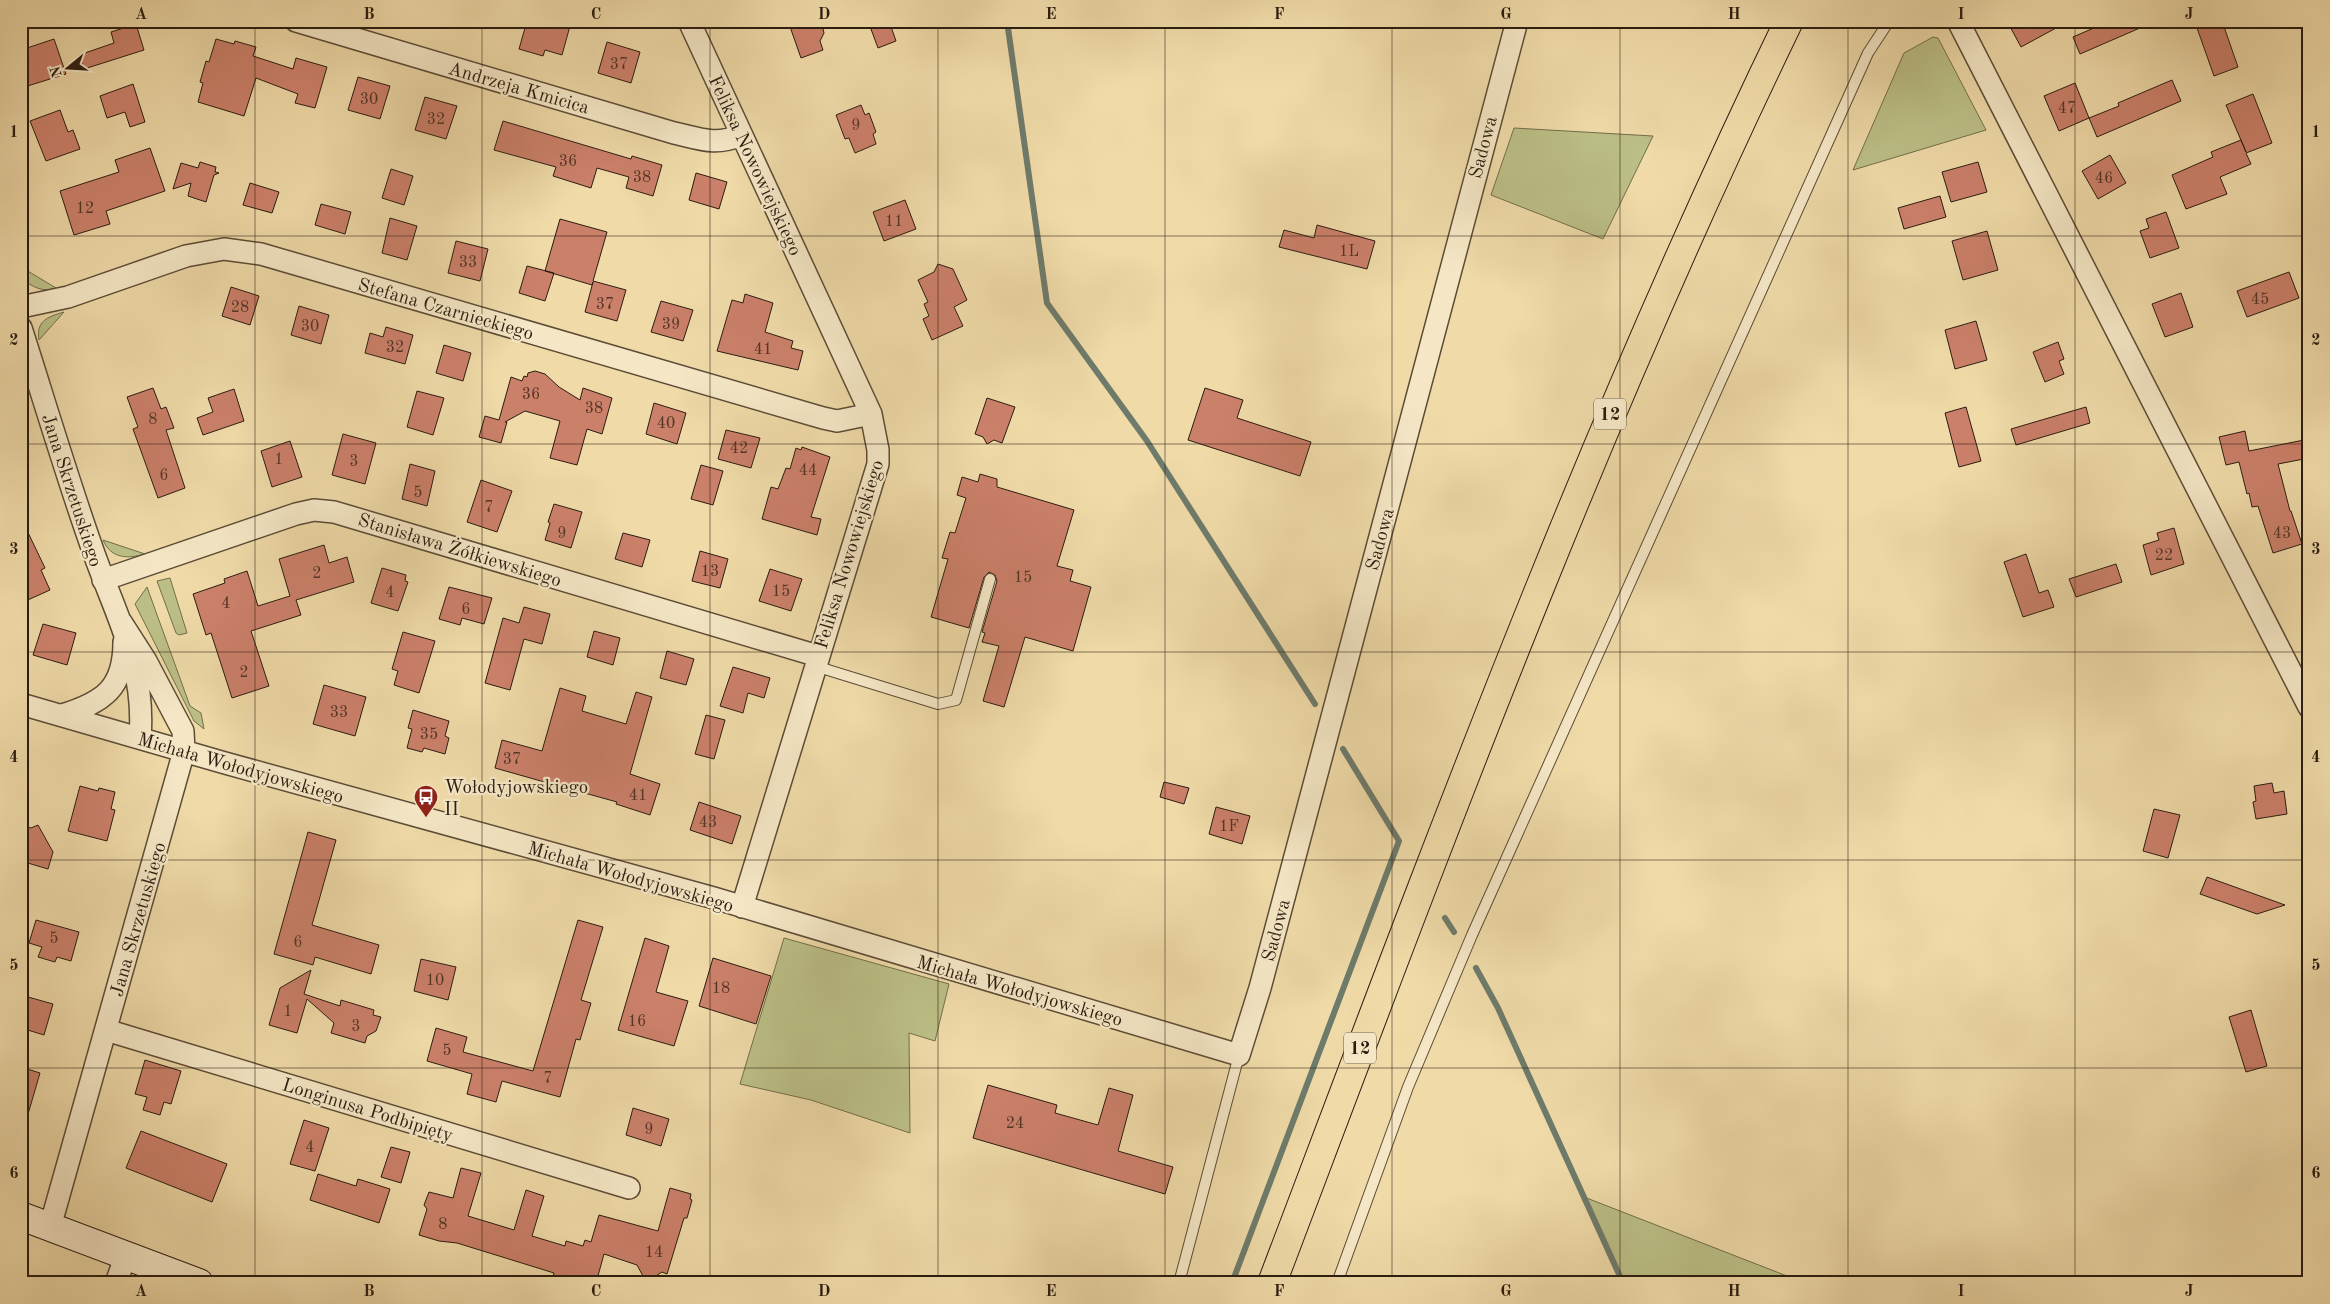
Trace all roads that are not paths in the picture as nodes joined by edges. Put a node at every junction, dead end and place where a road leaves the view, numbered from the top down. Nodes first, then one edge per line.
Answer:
1 (296, 21) edge
2 (689, 21) edge
3 (1517, 21) edge
4 (1789, 21) edge
5 (1889, 21) edge
6 (1958, 21) edge
7 (742, 135) junction
8 (21, 307) edge
9 (21, 328) edge
10 (871, 414) junction
11 (990, 579) dead end
12 (103, 580) junction
13 (121, 622) junction
14 (816, 660) junction
15 (21, 704) edge
16 (2309, 707) edge
17 (62, 716) junction
18 (140, 738) junction
19 (184, 751) junction
20 (742, 907) junction
21 (106, 1030) junction
22 (1239, 1055) junction
23 (629, 1188) dead end
24 (21, 1216) edge
25 (50, 1227) junction
26 (126, 1255) junction
27 (116, 1283) edge
28 (199, 1283) edge
29 (1179, 1283) edge
30 (1272, 1283) edge
31 (1337, 1283) edge

1 - 7 street, Andrzeja Kmicica
2 - 7 street, Feliksa Nowowiejskiego
3 - 22 street, Sadowa
4 - 30 highway, 12
5 - 31 lane
6 - 16 street
7 - 10 street, Feliksa Nowowiejskiego
8 - 10 street, Stefana Czarnieckiego
9 - 12 street, Jana Skrzetuskiego
10 - 14 street, Feliksa Nowowiejskiego
11 - 14 lane
12 - 13 street, Jana Skrzetuskiego
12 - 14 street, Stanisława Żółkiewskiego
13 - 17 street, Jana Skrzetuskiego
13 - 18 street, Jana Skrzetuskiego
13 - 19 street, Jana Skrzetuskiego
14 - 20 street, Feliksa Nowowiejskiego
15 - 17 street, Michała Wołodyjowskiego
17 - 18 street, Michała Wołodyjowskiego
18 - 19 street, Michała Wołodyjowskiego
19 - 20 street, Michała Wołodyjowskiego
19 - 21 street, Jana Skrzetuskiego
20 - 22 street, Michała Wołodyjowskiego
21 - 23 street, Longinusa Podbipięty
21 - 25 street, Jana Skrzetuskiego
22 - 29 lane
24 - 25 main road
25 - 26 main road
26 - 27 street
26 - 28 main road

